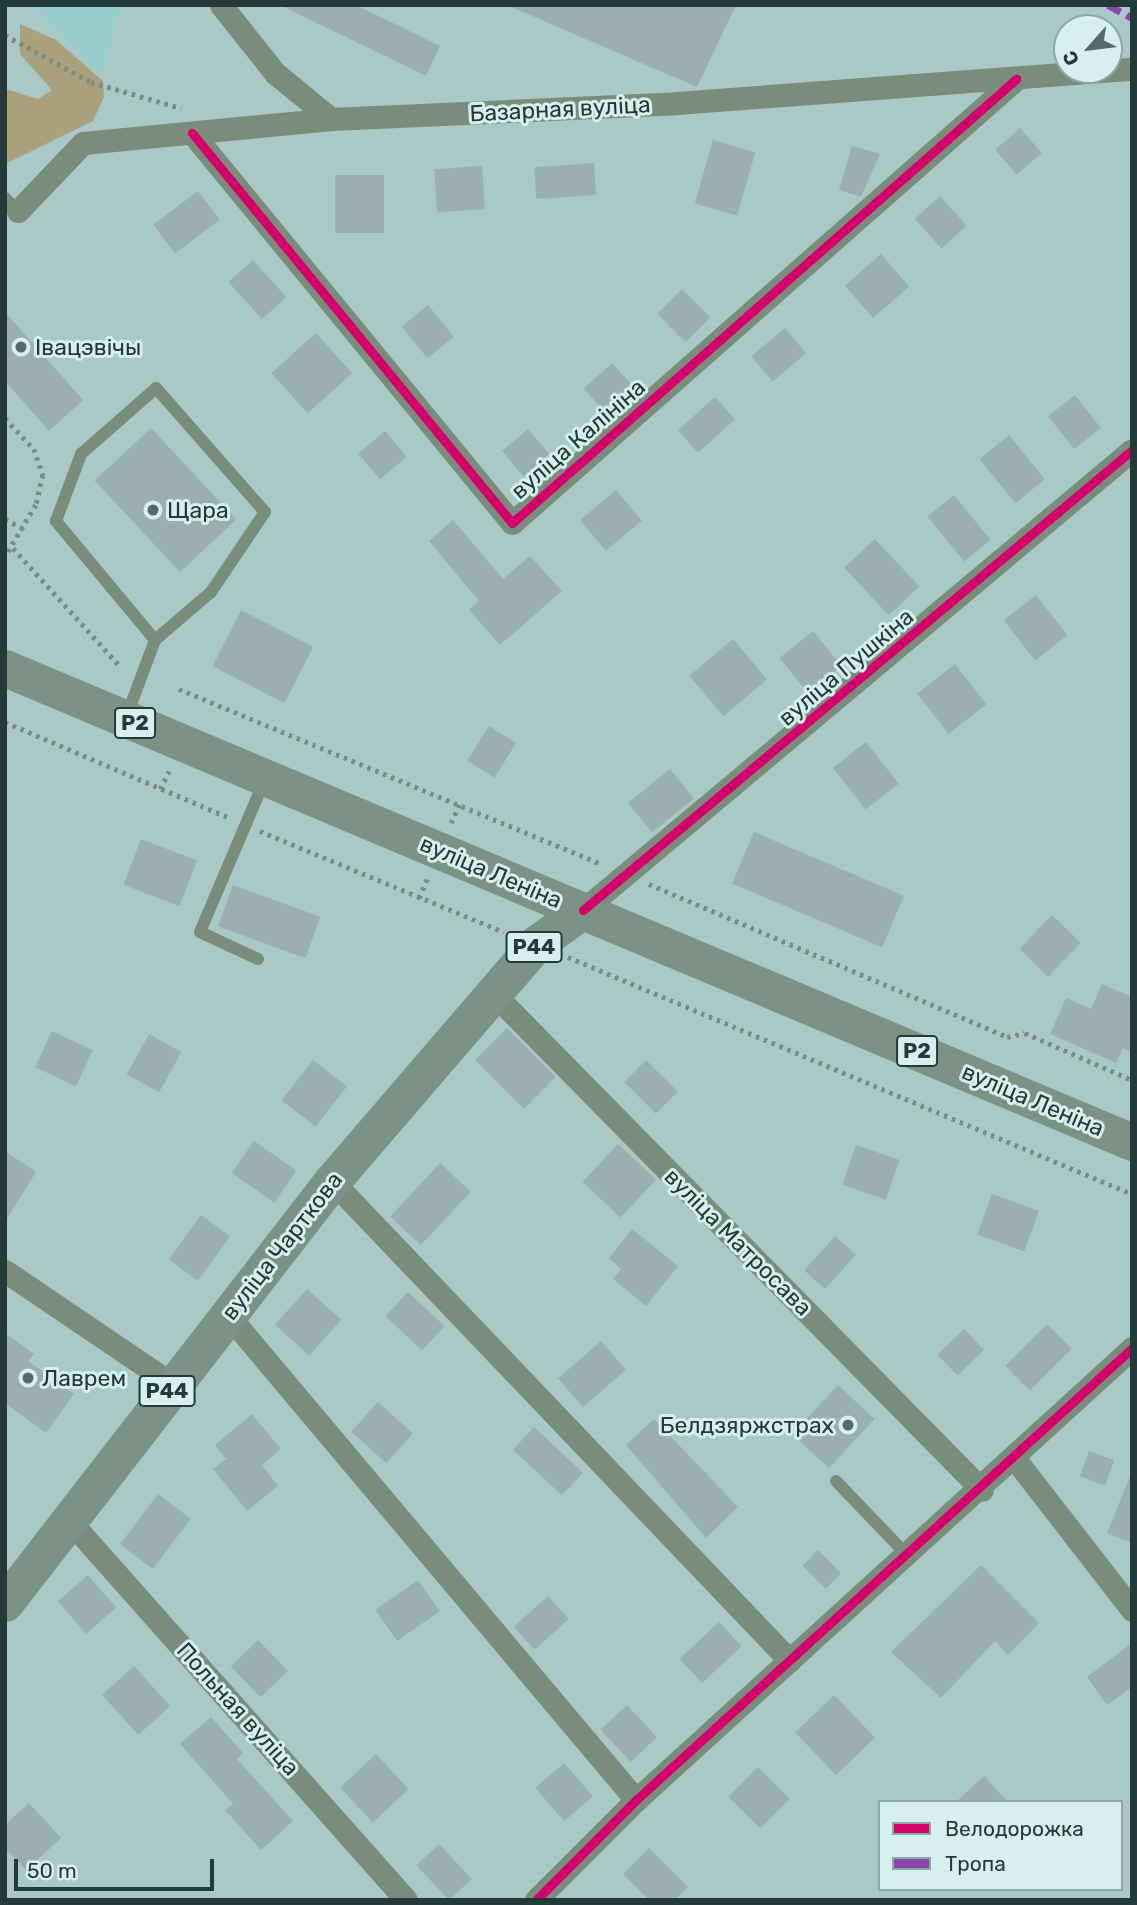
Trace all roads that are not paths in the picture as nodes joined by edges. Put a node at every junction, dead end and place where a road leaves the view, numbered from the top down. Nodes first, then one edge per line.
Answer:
1 (221, 5) edge
2 (1132, 69) edge
3 (1016, 79) junction
4 (331, 119) junction
5 (192, 122) junction
6 (11, 204) edge
7 (1132, 450) edge
8 (155, 640) junction
9 (5, 668) edge
10 (126, 719) junction
11 (265, 778) junction
12 (583, 910) junction
13 (258, 959) dead end
14 (494, 993) junction
15 (1132, 1142) edge
16 (332, 1181) junction
17 (5, 1271) edge
18 (228, 1315) junction
19 (1132, 1348) edge
20 (172, 1384) junction
21 (1016, 1459) junction
22 (835, 1481) dead end
23 (982, 1490) junction
24 (68, 1519) junction
25 (908, 1556) junction
26 (5, 1603) edge
27 (1132, 1610) edge
28 (790, 1661) junction
29 (636, 1800) junction
30 (406, 1900) edge
31 (536, 1900) edge

1 - 4 street
2 - 3 street, Базарная вуліца
3 - 4 street, Базарная вуліца
3 - 5 street, вуліца Калініна
4 - 5 street, Базарная вуліца
5 - 6 street, Базарная вуліца
7 - 12 street, вуліца Пушкіна
8 - 8 lane
8 - 10 lane
9 - 10 main road, вуліца Леніна / Р2
10 - 11 main road, вуліца Леніна / Р2
11 - 12 main road, вуліца Леніна / Р2
11 - 13 lane
12 - 14 main road, вуліца Чарткова / Р44
12 - 15 main road, вуліца Леніна / Р2
14 - 16 main road, вуліца Чарткова / Р44
14 - 23 street, вуліца Матросава
16 - 18 main road, вуліца Чарткова / Р44
16 - 28 street
17 - 20 street
18 - 20 main road, вуліца Чарткова / Р44
18 - 29 street
19 - 21 street
20 - 24 main road, вуліца Чарткова / Р44
21 - 23 street
21 - 27 street
22 - 25 lane
23 - 25 street
24 - 26 main road, вуліца Чарткова / Р44
24 - 30 street, Польная вуліца
25 - 28 street
28 - 29 street
29 - 31 street

